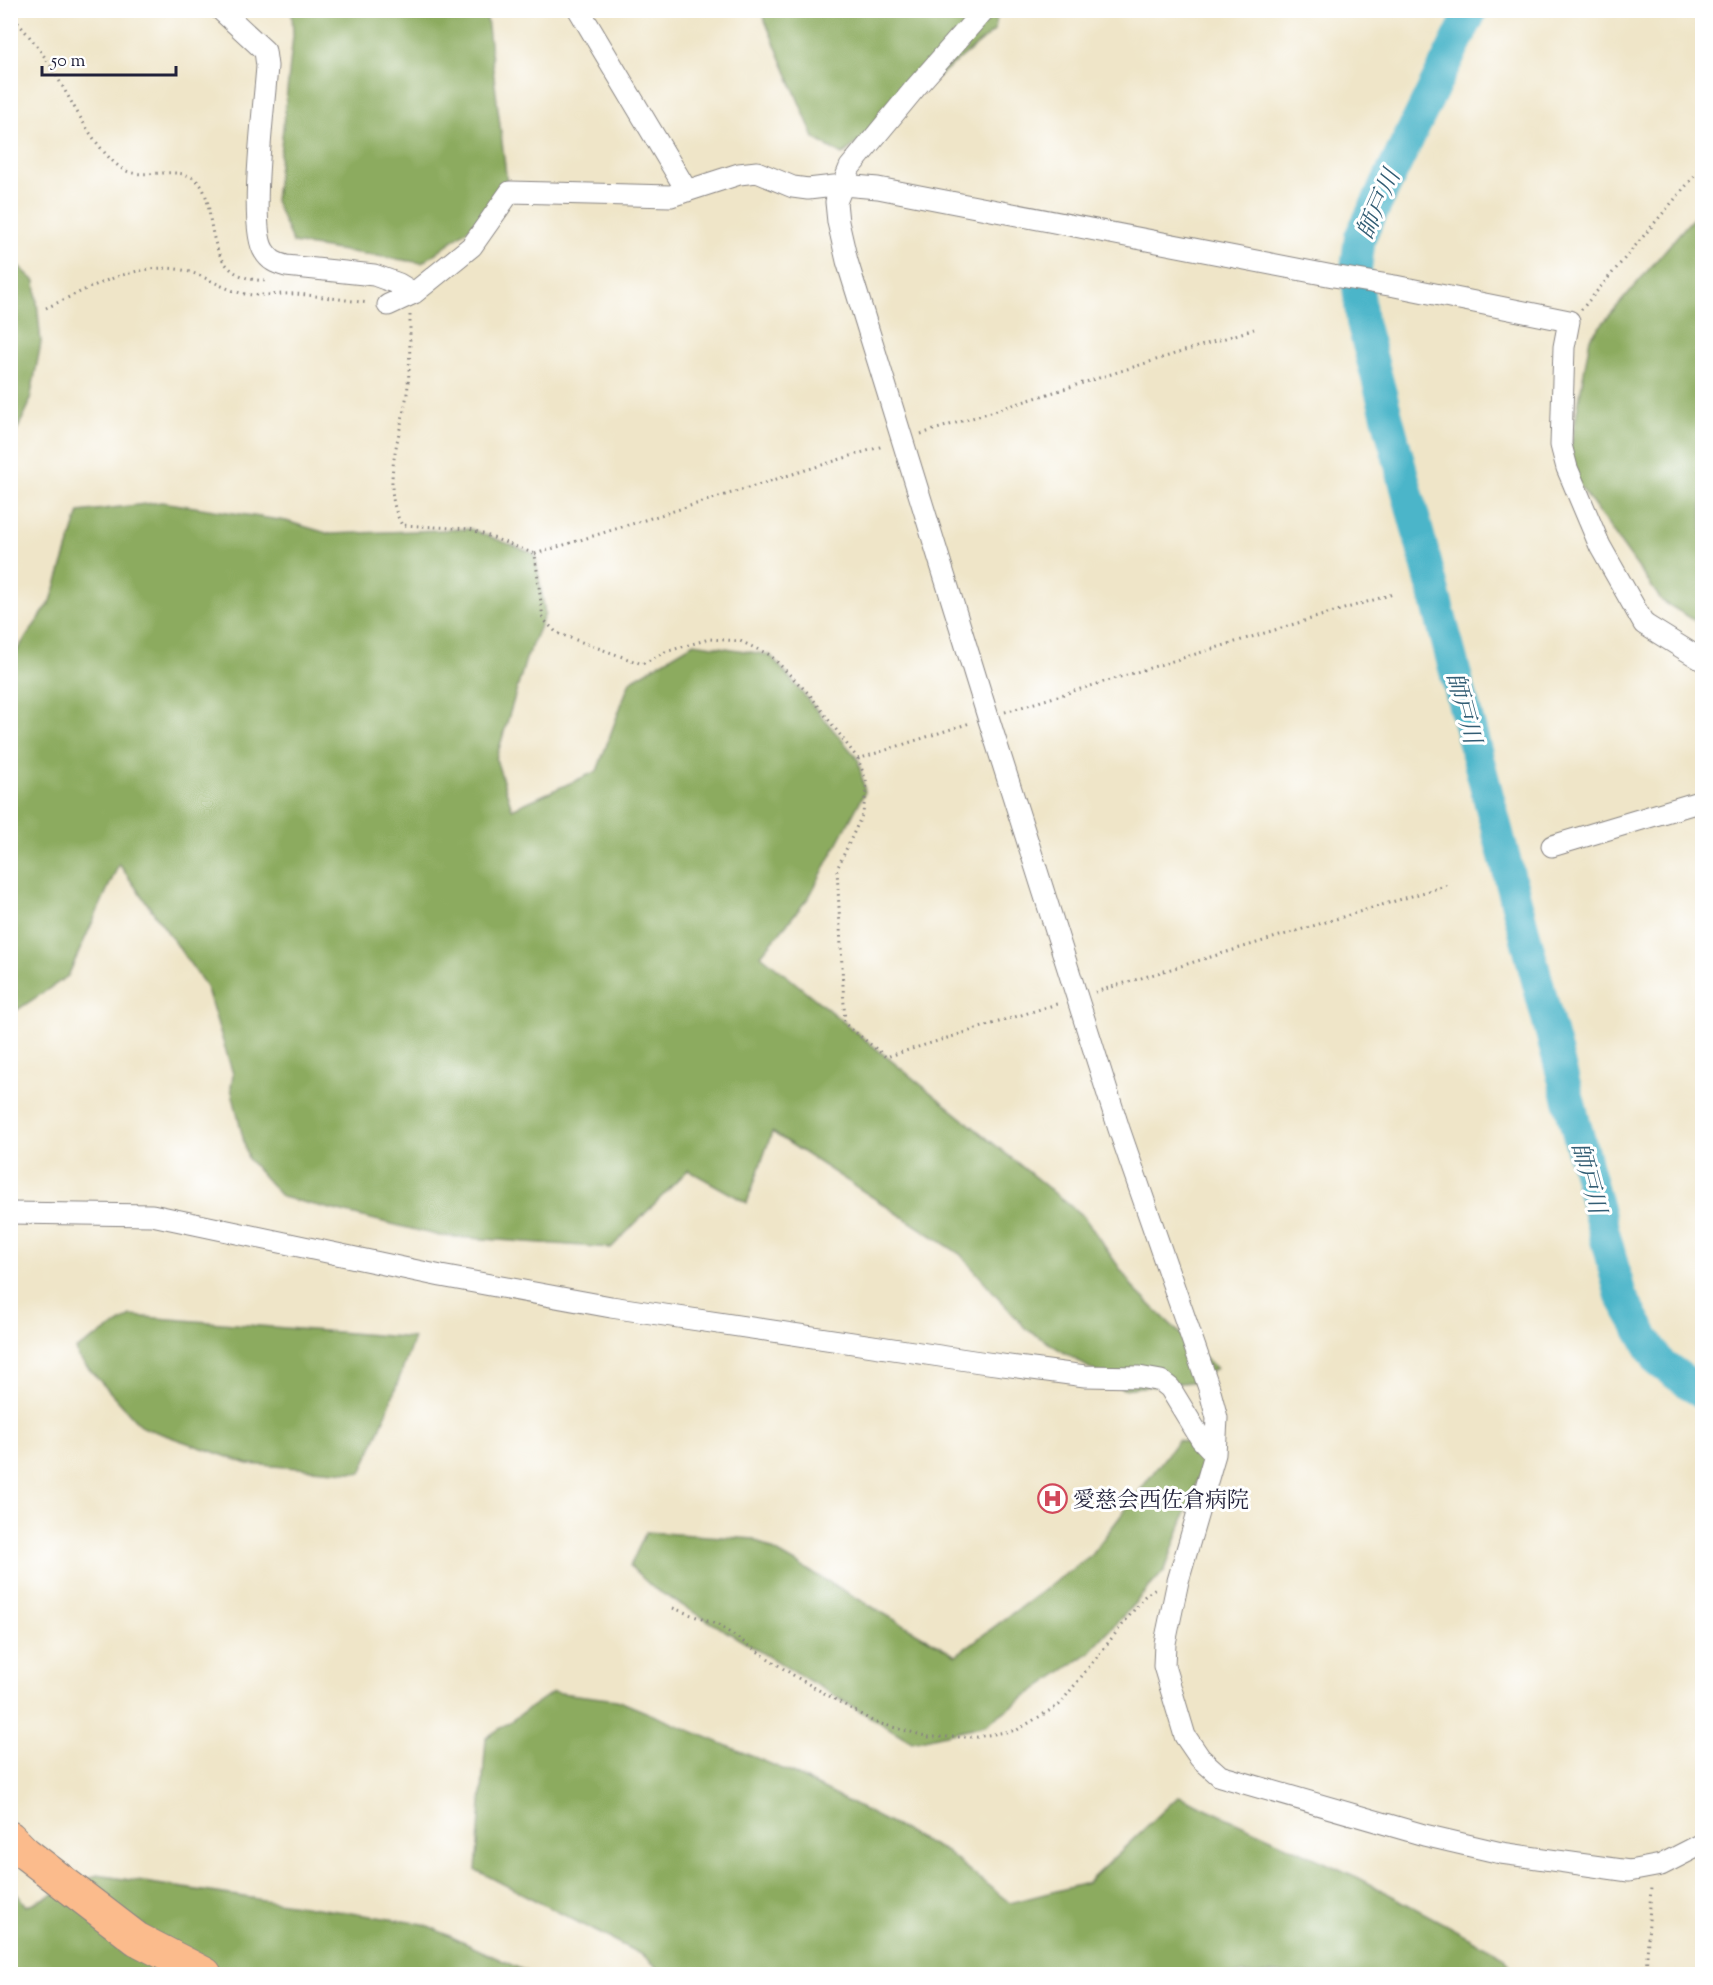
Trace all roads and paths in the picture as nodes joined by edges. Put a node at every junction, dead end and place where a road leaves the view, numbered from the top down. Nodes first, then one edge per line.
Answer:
1 (221, 10) edge
2 (579, 10) edge
3 (984, 10) edge
4 (10, 14) edge
5 (1702, 167) edge
6 (843, 185) junction
7 (687, 191) junction
8 (297, 268) junction
9 (414, 293) junction
10 (388, 305) joint
11 (46, 308) dead end
12 (1569, 321) junction
13 (1393, 594) dead end
14 (1702, 660) edge
15 (988, 717) junction
16 (858, 759) junction
17 (1702, 801) edge
18 (1552, 846) dead end
19 (1448, 885) dead end
20 (1077, 997) junction
21 (10, 1213) edge
22 (1215, 1454) junction
23 (1179, 1581) junction
24 (673, 1608) dead end
25 (10, 1838) edge
26 (1702, 1844) edge
27 (1651, 1867) junction
28 (205, 1974) edge
29 (1646, 1974) edge

1 - 8 street
2 - 7 street
3 - 6 street
4 - 8 path
5 - 12 path
6 - 7 street
6 - 12 street
6 - 15 street
7 - 9 street
8 - 9 street
9 - 10 street
9 - 16 path
10 - 11 path
12 - 14 street
13 - 15 path
15 - 16 path
15 - 20 street
16 - 20 path
17 - 18 street
19 - 20 path
20 - 22 street
21 - 22 street
22 - 23 street
23 - 24 path
23 - 27 street
25 - 28 main road
26 - 27 street
27 - 29 path

